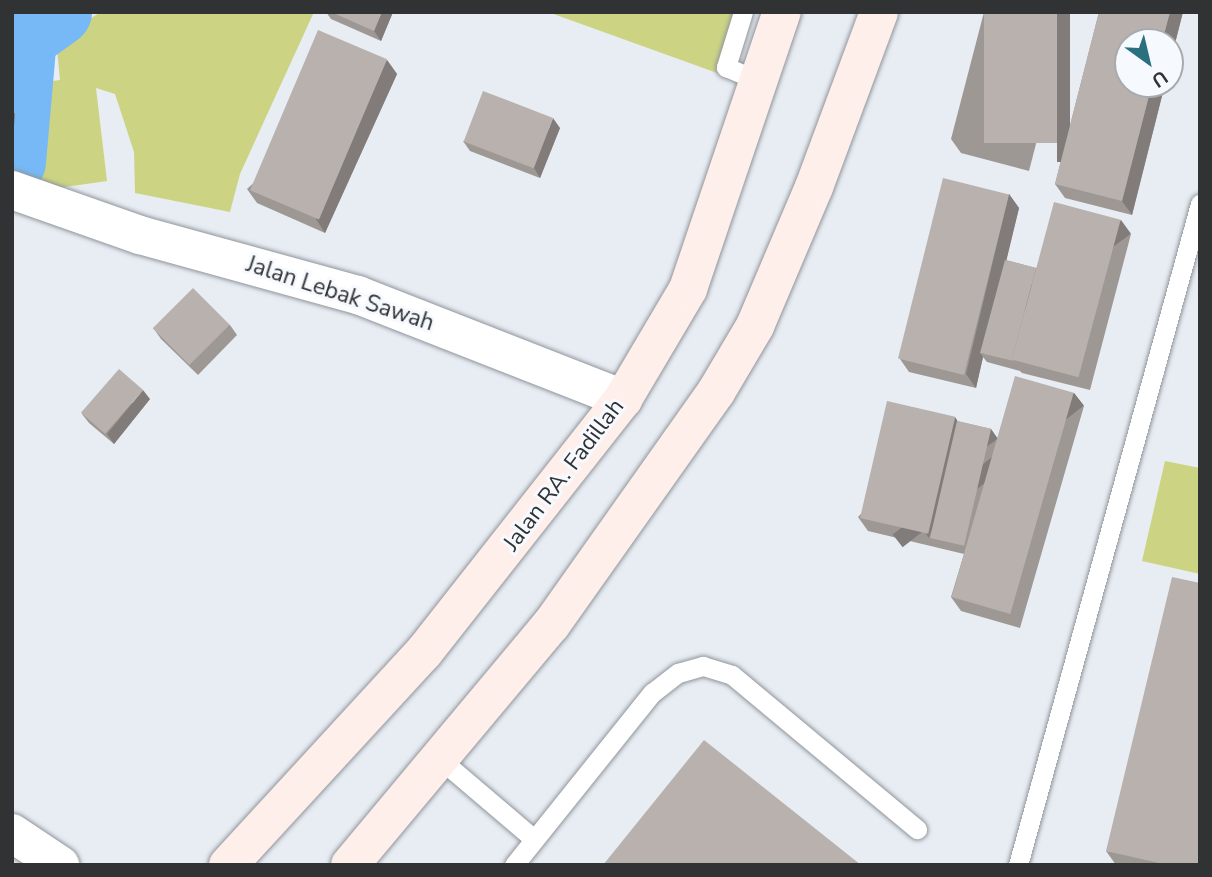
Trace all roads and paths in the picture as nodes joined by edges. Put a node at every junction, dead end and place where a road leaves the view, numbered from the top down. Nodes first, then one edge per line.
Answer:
1 (743, 12) edge
2 (782, 12) edge
3 (879, 12) edge
4 (759, 80) junction
5 (23, 193) edge
6 (1200, 204) edge
7 (1197, 228) edge
8 (623, 399) junction
9 (440, 759) junction
10 (918, 829) dead end
11 (12, 833) edge
12 (534, 839) junction
13 (60, 865) edge
14 (228, 865) edge
15 (349, 865) edge
16 (514, 865) edge
17 (1018, 865) edge

1 - 4 lane
2 - 4 main road, Jalan RA. Fadillah
3 - 9 main road
4 - 8 main road, Jalan RA. Fadillah
5 - 8 street, Jalan Lebak Sawah
6 - 7 lane
7 - 17 lane
8 - 14 main road, Jalan RA. Fadillah
9 - 12 lane
9 - 15 main road
10 - 12 lane
11 - 13 street
12 - 16 lane

